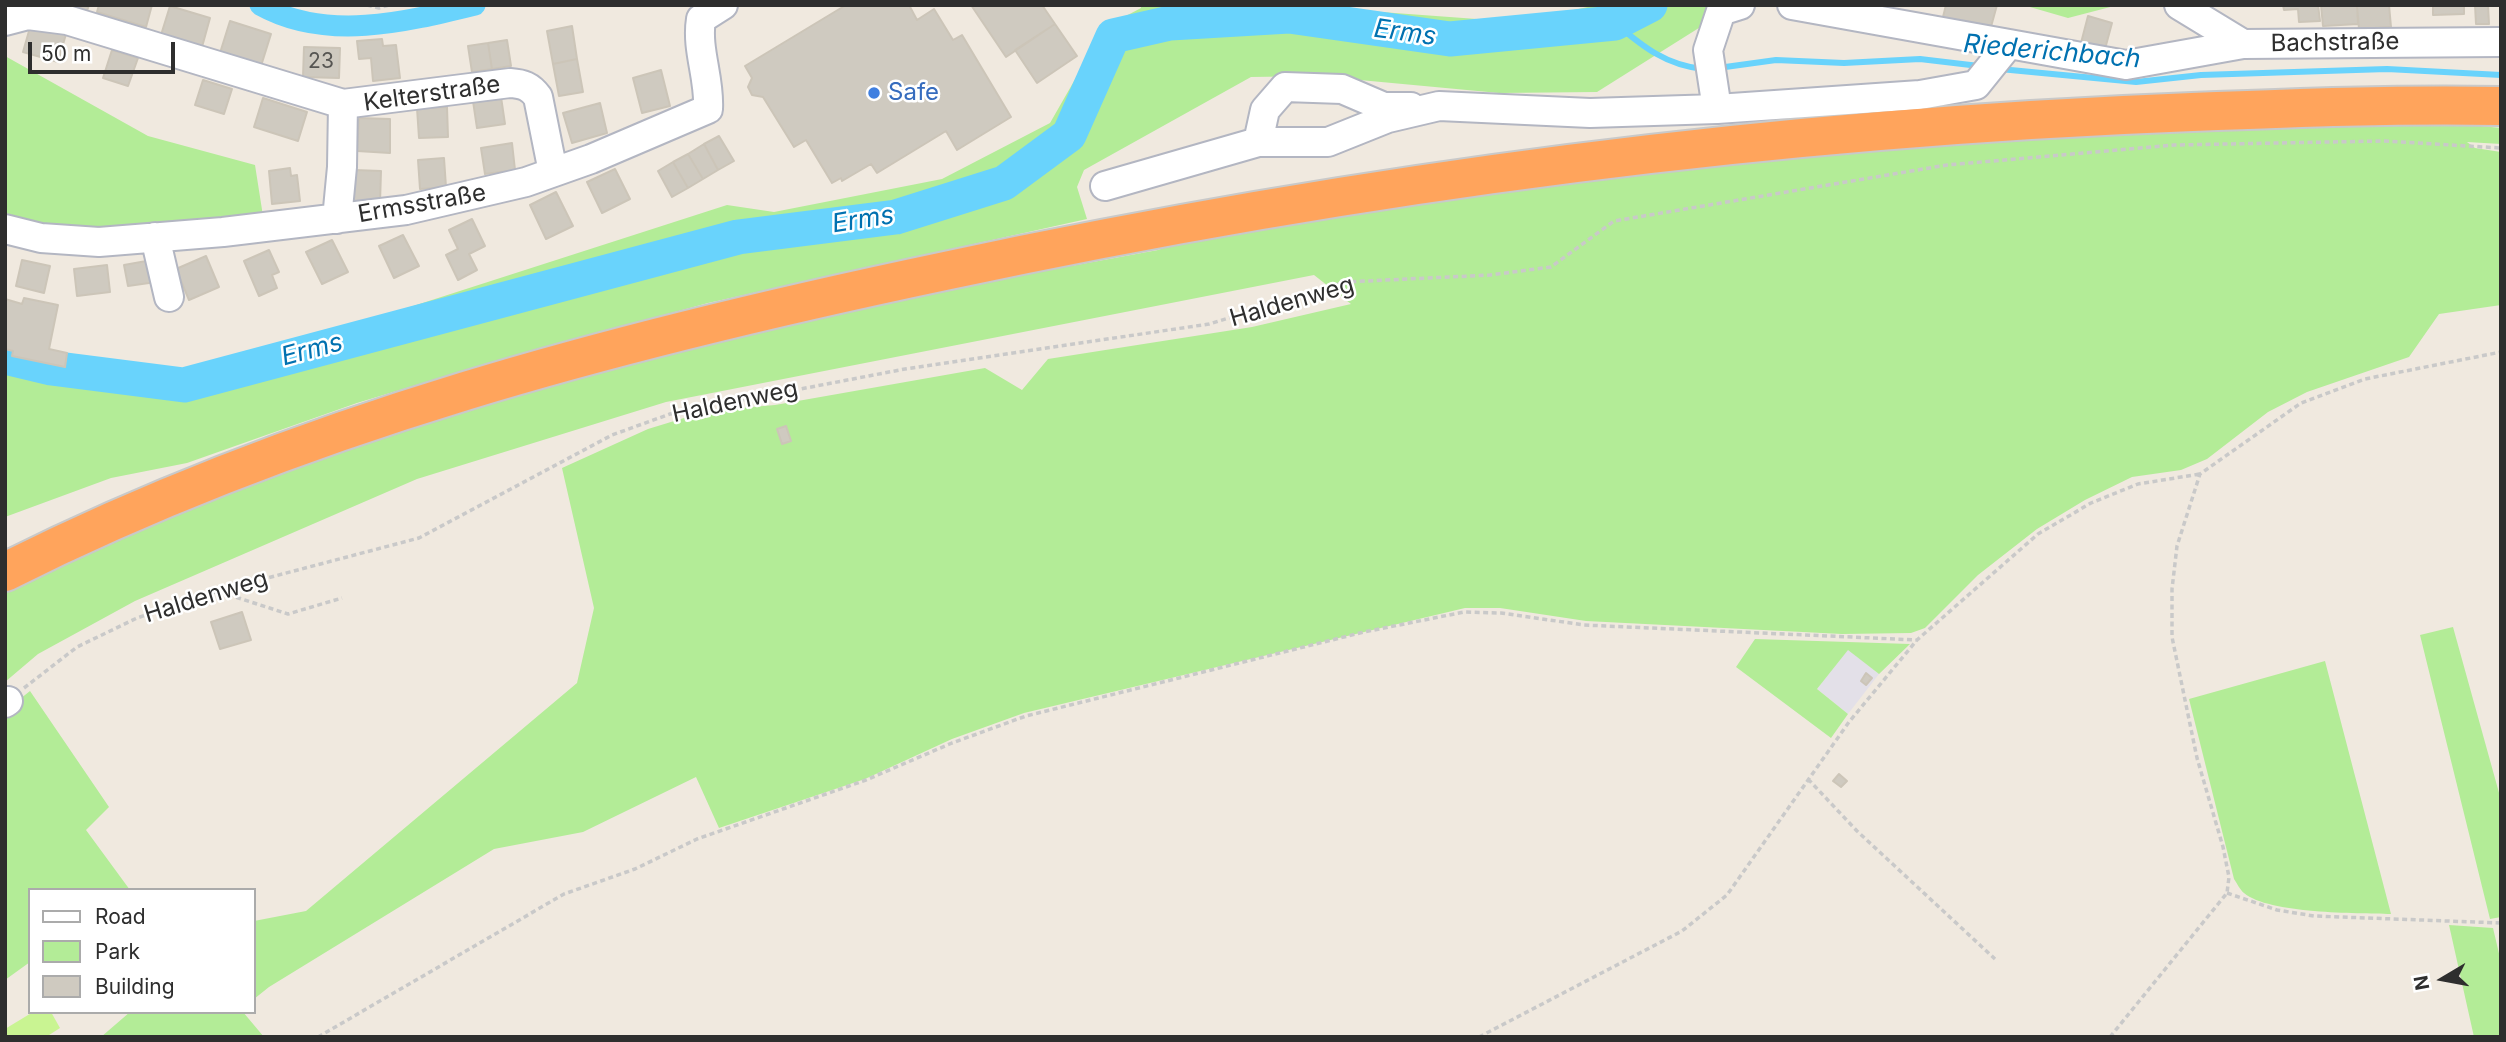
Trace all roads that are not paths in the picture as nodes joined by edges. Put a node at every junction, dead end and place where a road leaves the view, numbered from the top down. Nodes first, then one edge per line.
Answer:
1 (723, 5) edge
2 (1740, 5) edge
3 (1792, 5) edge
4 (2179, 5) edge
5 (5, 21) edge
6 (2501, 42) edge
7 (2243, 44) junction
8 (2003, 50) junction
9 (343, 104) junction
10 (1439, 106) junction
11 (2501, 106) edge
12 (1717, 108) junction
13 (1258, 142) junction
14 (553, 172) junction
15 (1105, 186) dead end
16 (337, 219) junction
17 (5, 229) edge
18 (155, 237) junction
19 (169, 297) dead end
20 (5, 572) edge

1 - 14 street, Ermsstraße
2 - 12 street
3 - 8 street
4 - 7 street, Bachstraße
5 - 9 street, Kelterstraße
6 - 7 street, Bachstraße
7 - 8 street
8 - 12 street
9 - 14 street, Kelterstraße
9 - 16 street
10 - 12 street
10 - 13 street
10 - 13 street
11 - 20 highway
13 - 15 street
14 - 16 street, Ermsstraße
16 - 18 street, Ermsstraße
17 - 18 street, Ermsstraße
18 - 19 street

